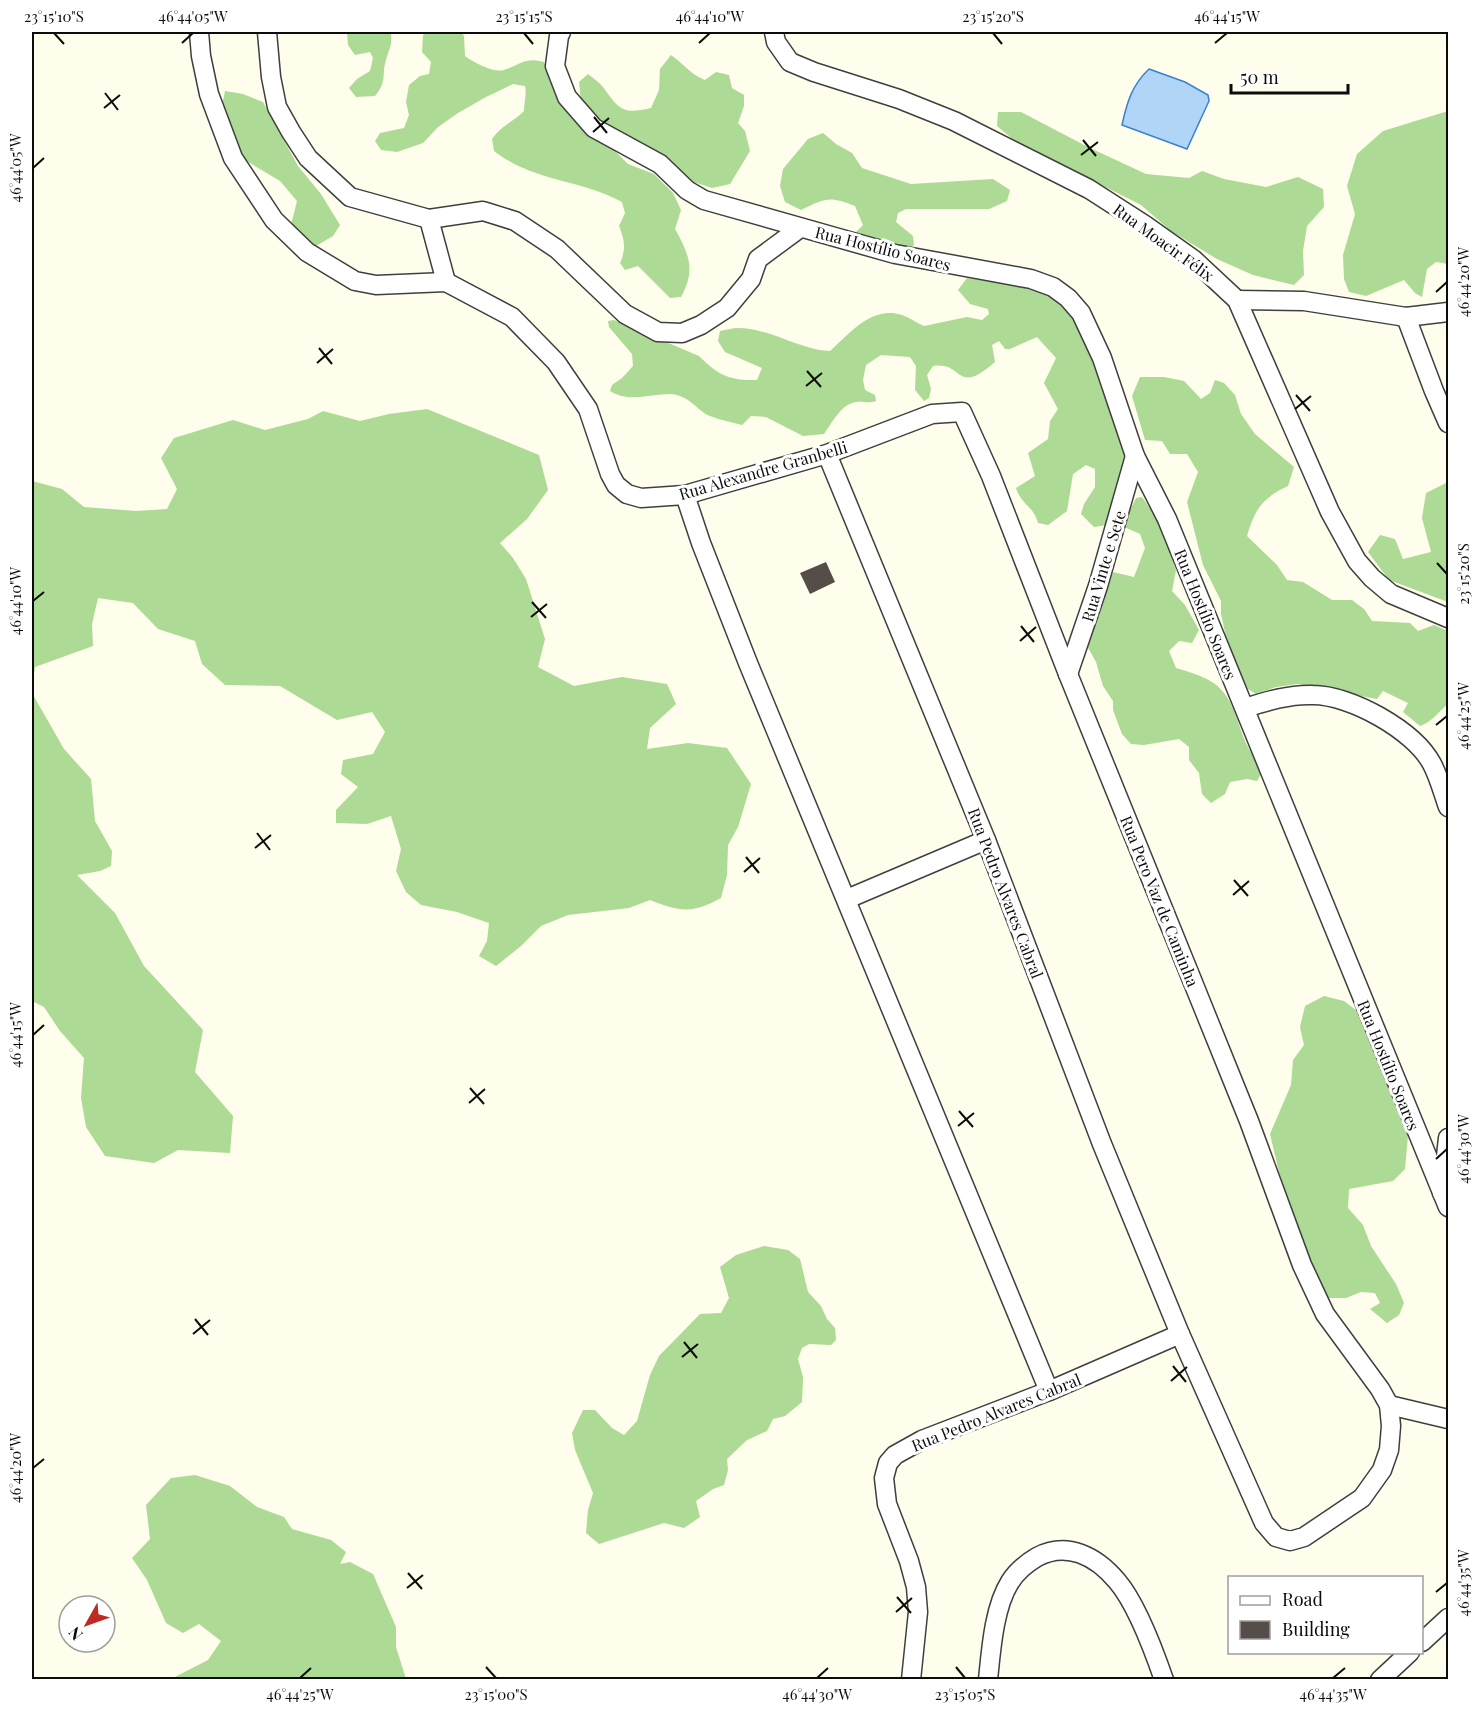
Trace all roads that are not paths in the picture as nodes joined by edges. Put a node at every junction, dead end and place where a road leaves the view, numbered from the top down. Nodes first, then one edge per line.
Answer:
1 (199, 32) edge
2 (267, 32) edge
3 (561, 32) edge
4 (774, 32) edge
5 (429, 219) junction
6 (800, 228) junction
7 (447, 282) junction
8 (1236, 300) junction
9 (1449, 312) edge
10 (1406, 317) junction
11 (932, 414) joint
12 (1449, 423) edge
13 (827, 454) junction
14 (1135, 456) junction
15 (686, 495) junction
16 (1449, 618) edge
17 (1068, 674) junction
18 (1245, 708) junction
19 (1449, 807) edge
20 (986, 840) junction
21 (847, 899) junction
22 (1449, 1138) edge
23 (1445, 1201) edge
24 (1180, 1334) junction
25 (1049, 1391) junction
26 (1389, 1405) junction
27 (1449, 1419) edge
28 (1449, 1618) edge
29 (1423, 1641) edge
30 (1409, 1654) edge
31 (910, 1680) edge
32 (988, 1680) edge
33 (1164, 1680) edge
34 (1380, 1680) edge

1 - 7 street
2 - 5 street
3 - 6 street, Rua Hostílio Soares
4 - 8 street, Rua Moacir Félix
5 - 6 street
5 - 7 street
6 - 14 street, Rua Hostílio Soares
7 - 15 street, Rua Alexandre Granbelli
8 - 10 street
8 - 16 street, Rua Moacir Félix
9 - 10 street
10 - 12 street
11 - 13 street, Rua Alexandre Granbelli
11 - 17 street, Rua Pero Vaz de Caminha
13 - 15 street, Rua Alexandre Granbelli
13 - 20 street, Rua Pedro Alvares Cabral
14 - 17 street, Rua Vinte e Sete
14 - 18 street, Rua Hostílio Soares
15 - 21 street
17 - 26 street, Rua Pero Vaz de Caminha
18 - 19 street
18 - 23 street, Rua Hostílio Soares
20 - 21 street
20 - 24 street, Rua Pedro Alvares Cabral
21 - 25 street
22 - 23 street
24 - 25 street, Rua Pedro Alvares Cabral
24 - 26 street, Rua Pedro Alvares Cabral
25 - 31 street, Rua Pedro Alvares Cabral
26 - 27 street
28 - 29 street
30 - 34 street
32 - 33 street

